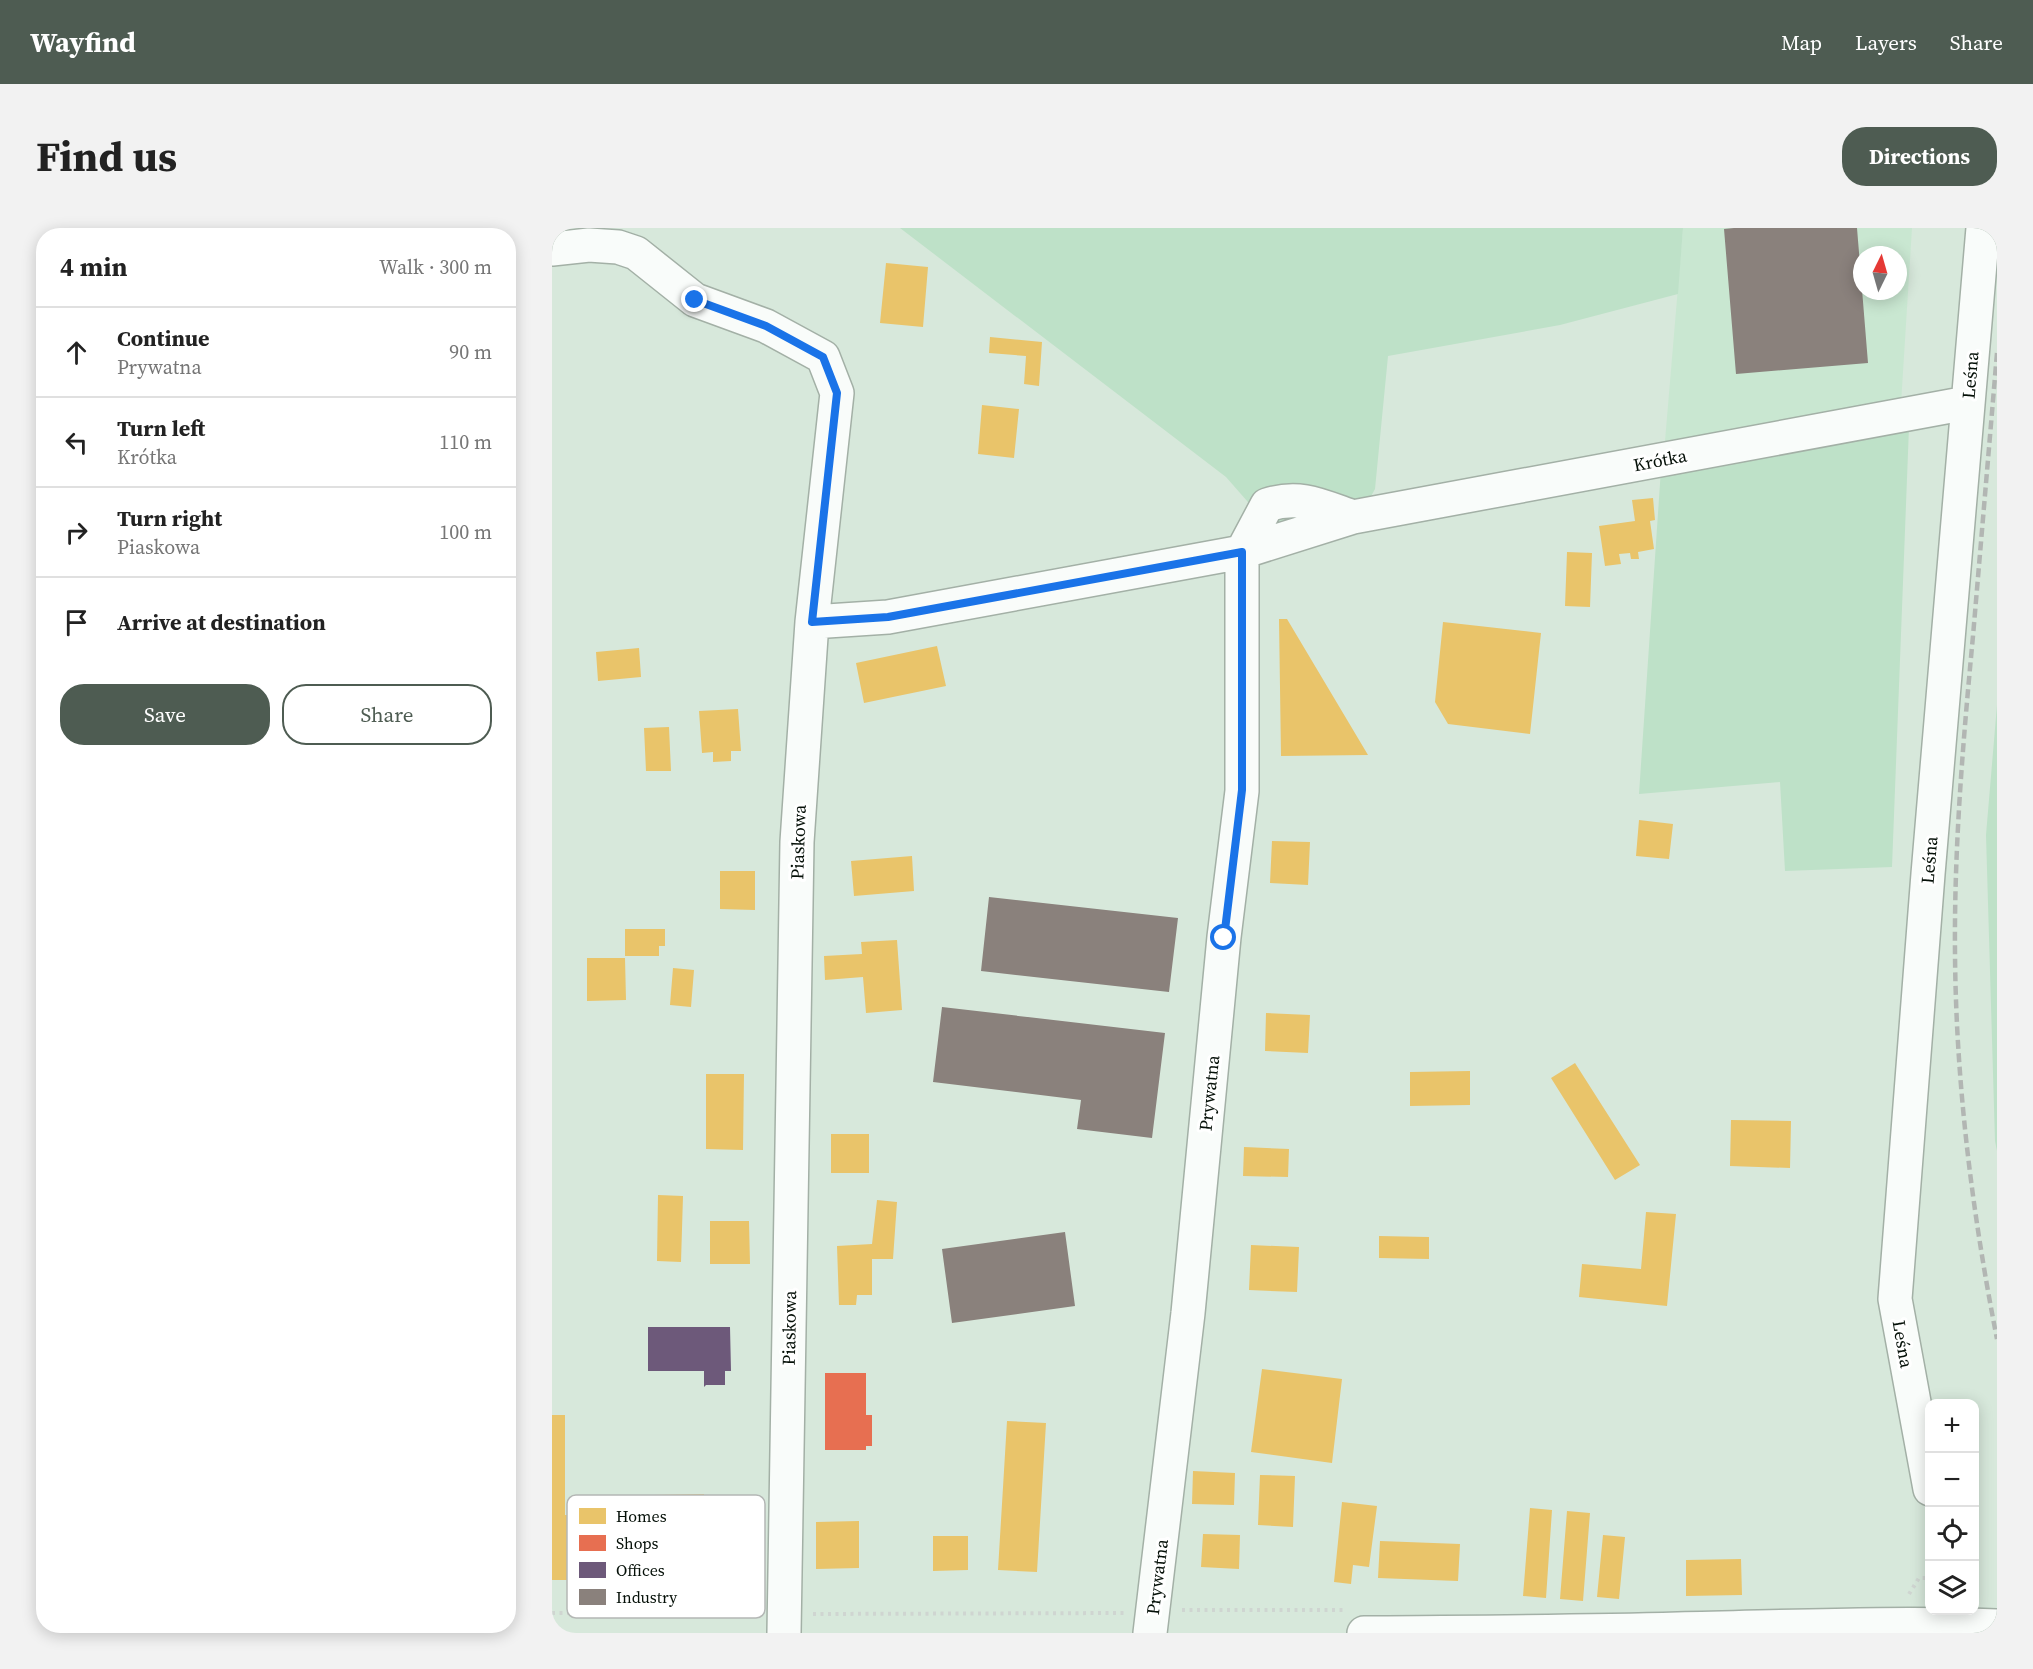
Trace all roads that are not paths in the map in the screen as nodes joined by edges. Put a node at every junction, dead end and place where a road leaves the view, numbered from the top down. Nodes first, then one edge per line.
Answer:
1 (1983, 228) edge
2 (552, 249) edge
3 (1967, 403) junction
4 (1242, 552) junction
5 (812, 622) junction
6 (1925, 1467) edge
7 (1943, 1617) edge
8 (1152, 1622) edge
9 (1359, 1622) edge
10 (784, 1623) edge
11 (1997, 1626) edge
12 (1802, 1629) edge
13 (1679, 1631) edge

1 - 3 street, Leśna
2 - 5 street, Piaskowa
3 - 4 street, Krótka
3 - 6 street, Leśna
4 - 5 street
4 - 8 street, Prywatna
5 - 10 street, Piaskowa
7 - 11 street
7 - 12 street
9 - 13 street
12 - 13 street

